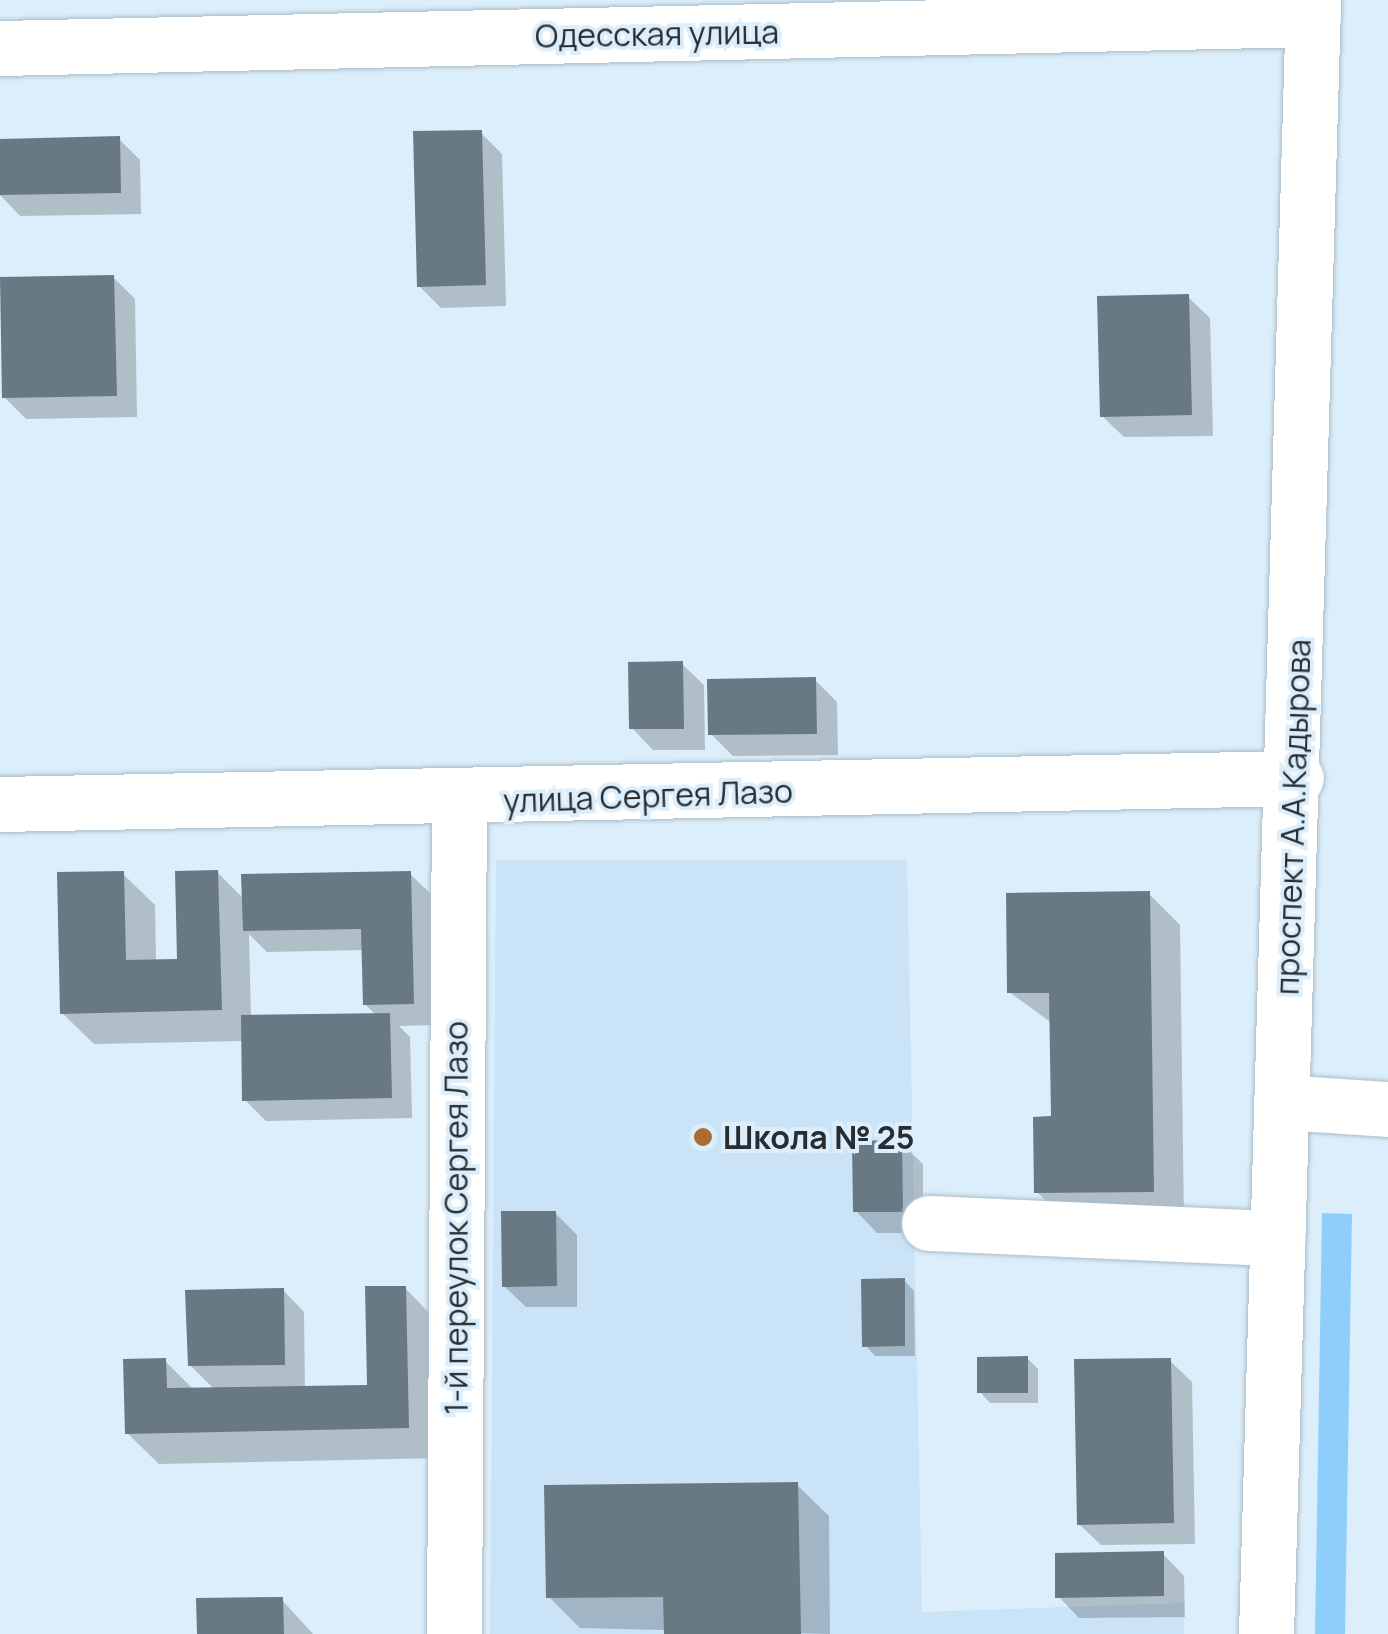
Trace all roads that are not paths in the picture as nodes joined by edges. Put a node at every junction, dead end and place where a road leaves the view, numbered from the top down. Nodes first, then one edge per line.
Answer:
1 (1313, 10) edge
2 (0, 48) edge
3 (1296, 778) junction
4 (459, 801) junction
5 (0, 804) edge
6 (1282, 1102) junction
7 (1388, 1109) edge
8 (929, 1222) dead end
9 (1278, 1238) junction
10 (454, 1634) edge
11 (1266, 1634) edge

1 - 2 street, Одесская улица
1 - 3 street, проспект А.А.Кадырова
3 - 4 street, улица Сергея Лазо
3 - 6 street, проспект А.А.Кадырова
4 - 5 street, улица Сергея Лазо
4 - 10 street, 1-й переулок Сергея Лазо
6 - 7 street
6 - 9 street, проспект А.А.Кадырова
8 - 9 street
9 - 11 street, проспект А.А.Кадырова

